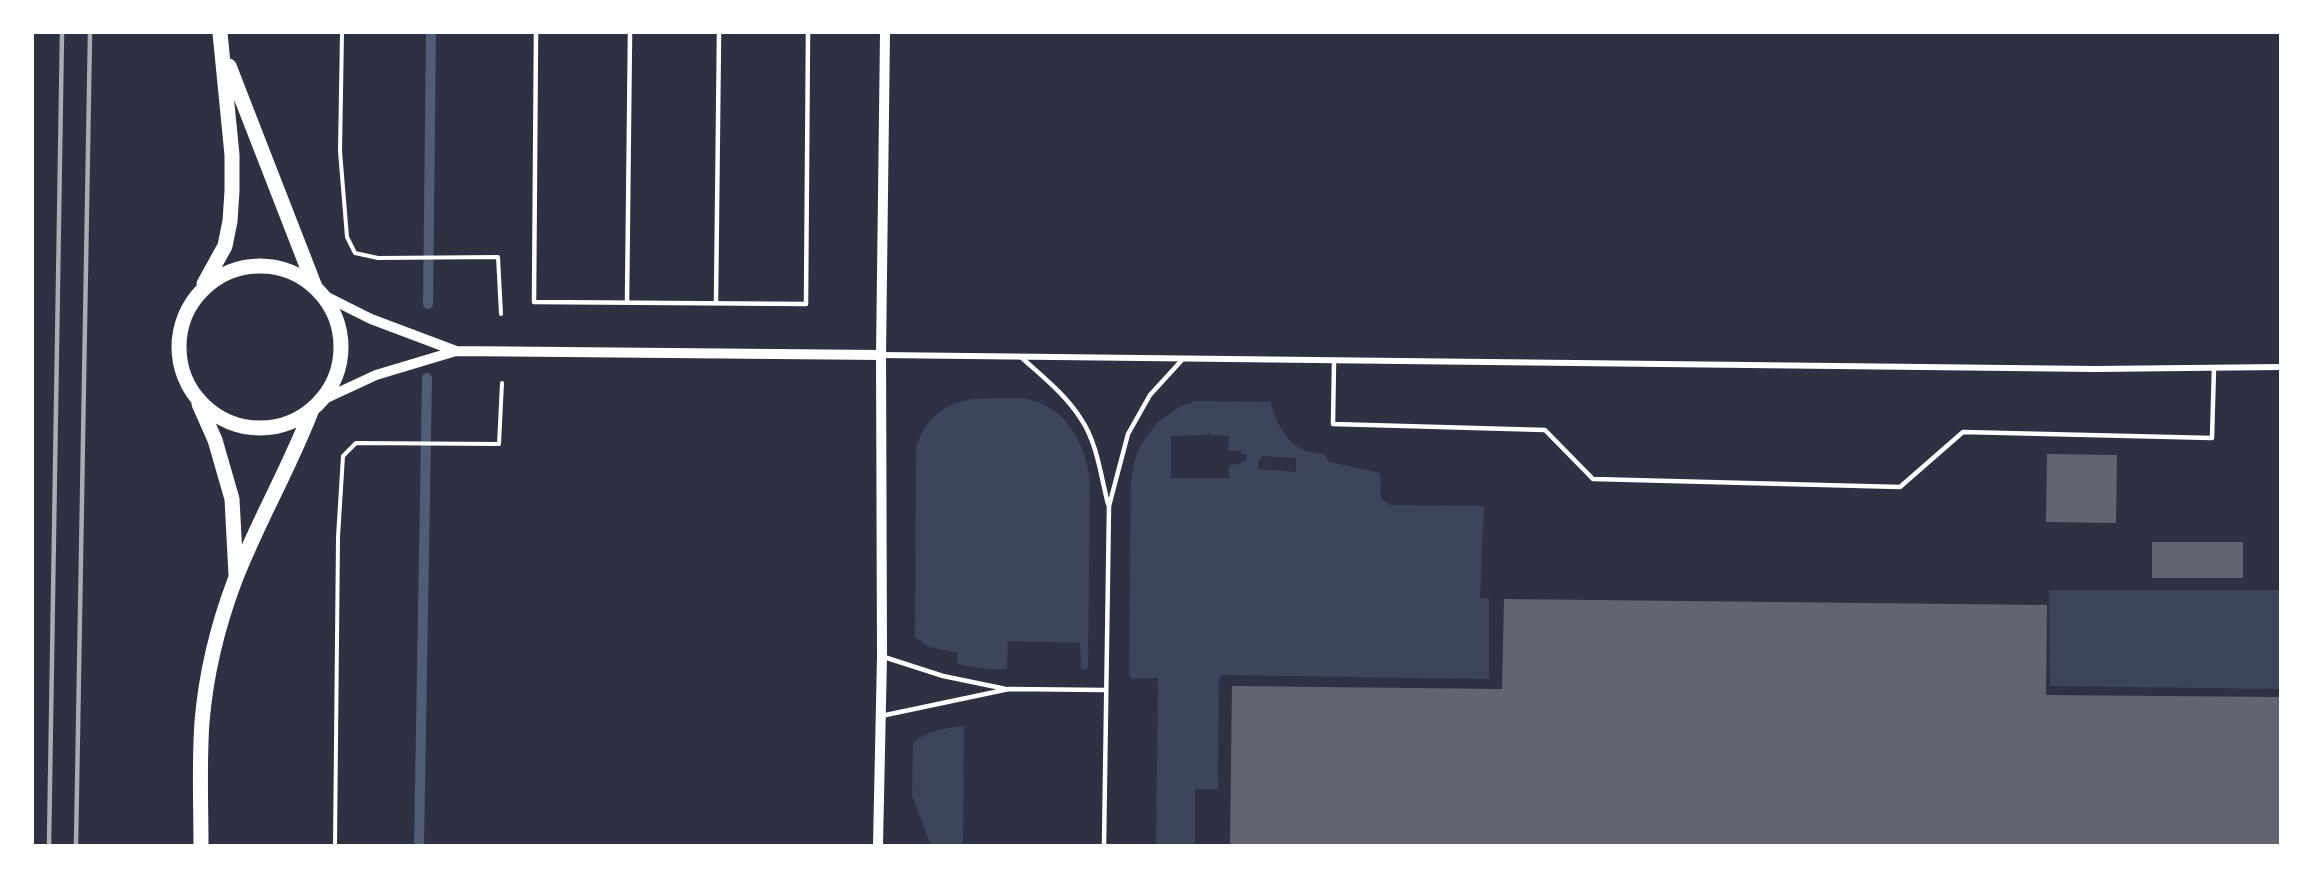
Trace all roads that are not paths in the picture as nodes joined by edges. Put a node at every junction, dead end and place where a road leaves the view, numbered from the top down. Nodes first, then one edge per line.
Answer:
1 (220, 33) edge
2 (536, 33) edge
3 (630, 33) edge
4 (718, 33) edge
5 (808, 33) edge
6 (885, 33) edge
7 (223, 49) junction
8 (319, 291) junction
9 (197, 297) junction
10 (627, 302) junction
11 (716, 303) junction
12 (456, 351) junction
13 (881, 355) junction
14 (1022, 358) junction
15 (1182, 360) junction
16 (1334, 361) junction
17 (2214, 368) junction
18 (2280, 368) edge
19 (194, 393) junction
20 (316, 405) junction
21 (1109, 506) junction
22 (236, 578) junction
23 (882, 656) junction
24 (1009, 689) junction
25 (1106, 690) junction
26 (879, 716) junction
27 (201, 845) edge
28 (878, 845) edge
29 (1104, 845) edge

1 - 7 main road
2 - 10 lane
3 - 10 lane
4 - 11 lane
5 - 11 lane
6 - 13 street
7 - 8 main road
7 - 9 main road
8 - 9 main road
8 - 12 street
8 - 20 main road
9 - 19 main road
10 - 11 lane
12 - 13 street
12 - 20 street
13 - 14 street
13 - 23 street
14 - 15 street
14 - 21 lane
15 - 16 street
15 - 21 lane
16 - 17 street
16 - 17 lane
17 - 18 street
19 - 20 main road
19 - 22 main road
20 - 22 main road
21 - 25 lane
22 - 27 main road
23 - 24 lane
23 - 26 street
24 - 25 lane
24 - 26 lane
25 - 29 lane
26 - 28 street

